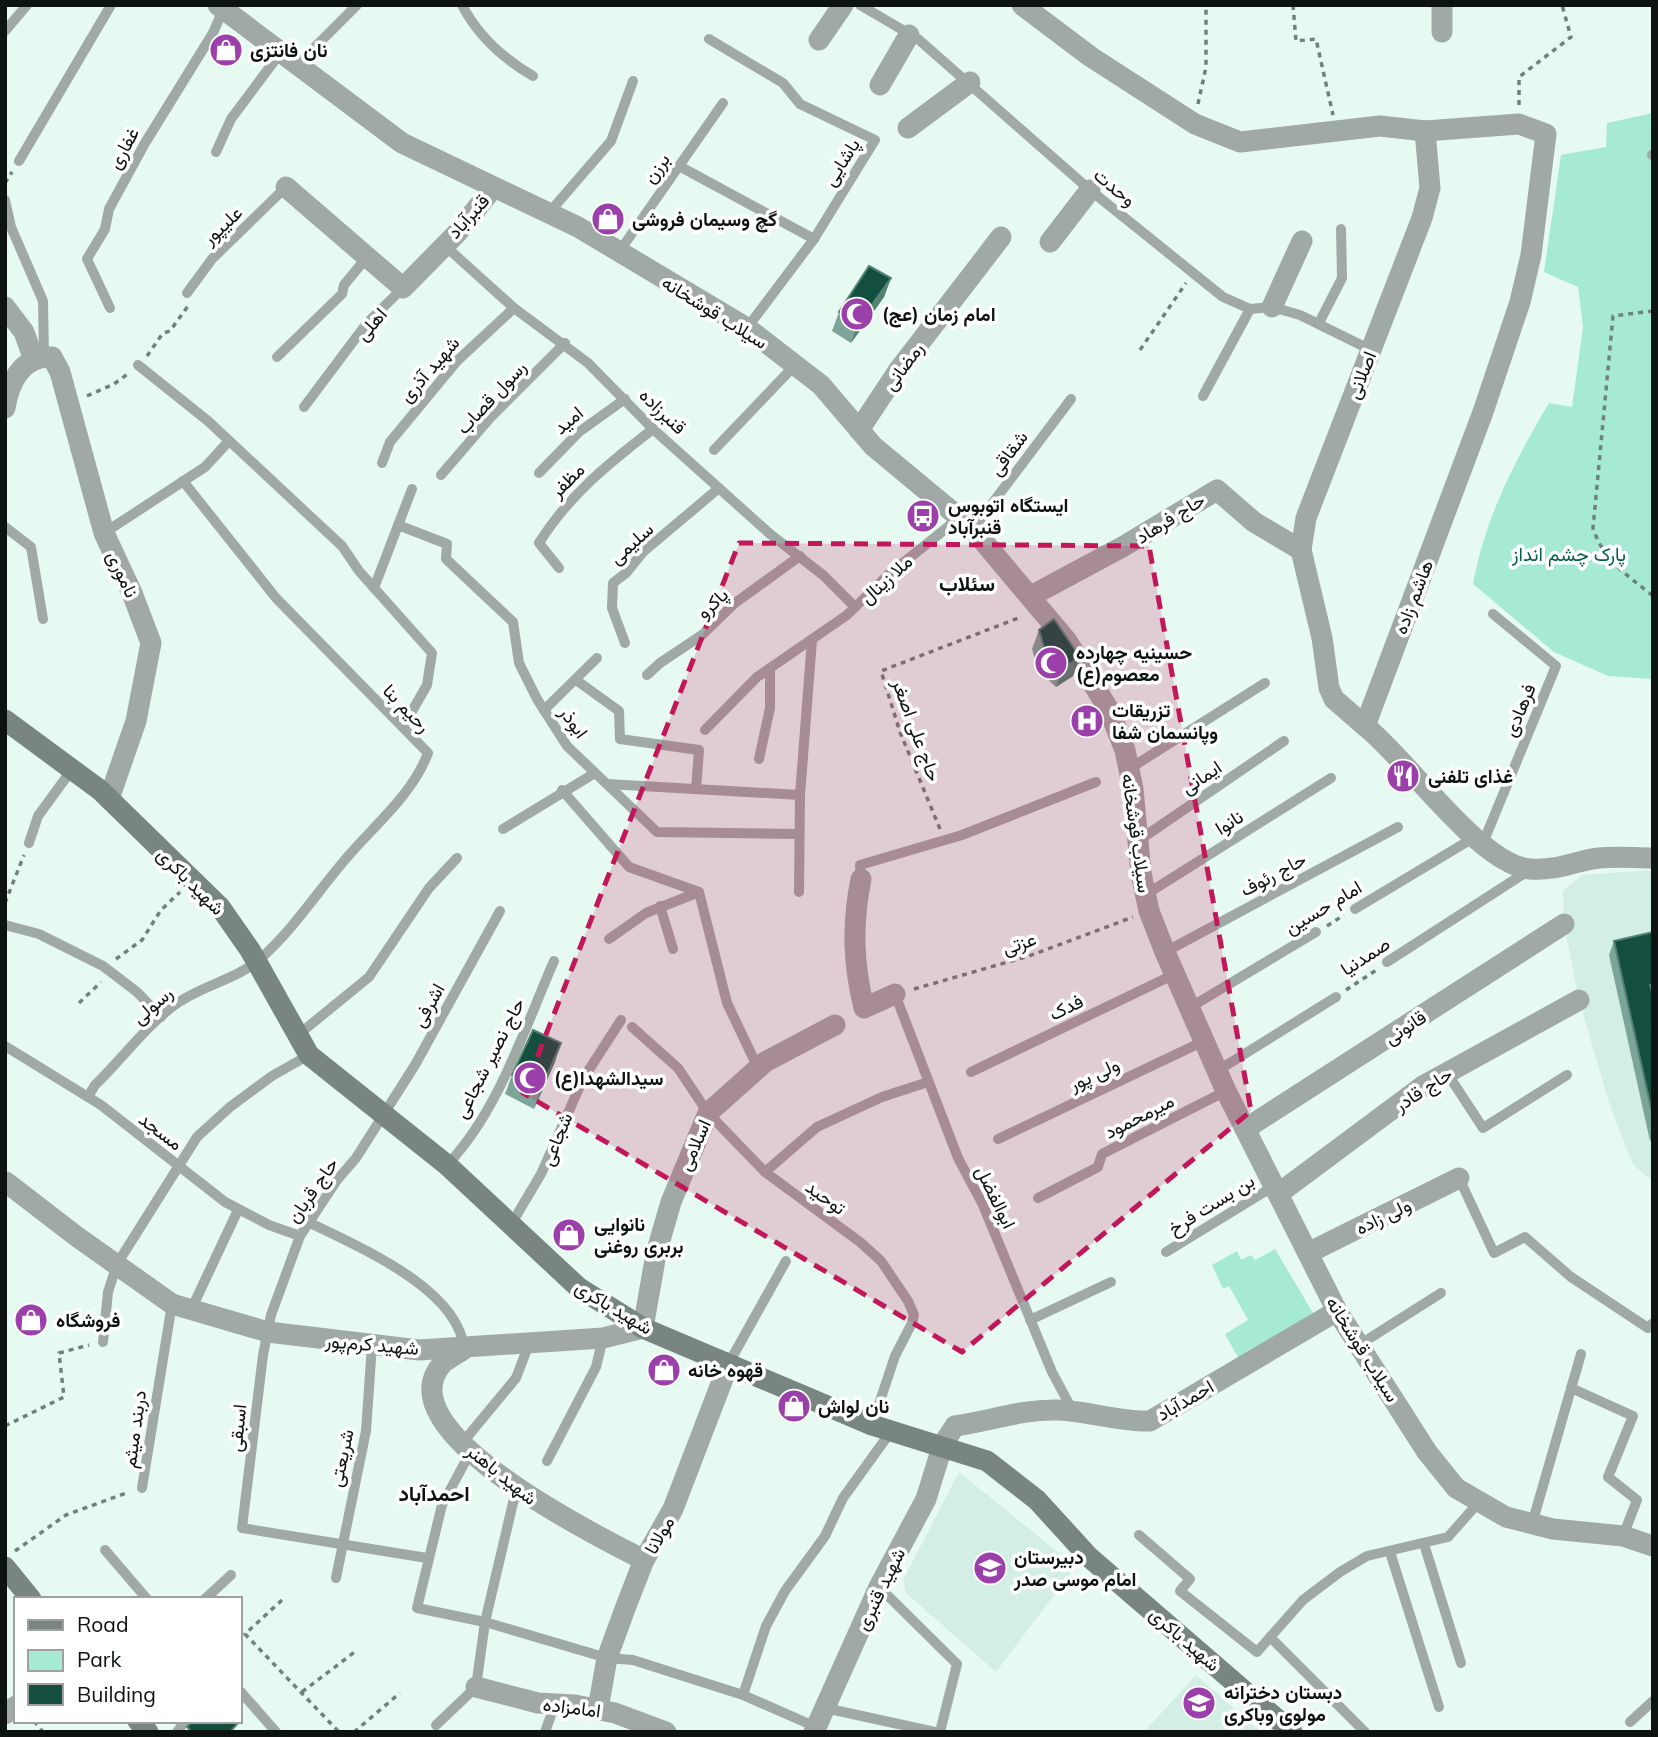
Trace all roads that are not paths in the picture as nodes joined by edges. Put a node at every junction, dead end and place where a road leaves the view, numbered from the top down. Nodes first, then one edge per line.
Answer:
1 (27, 5) edge
2 (111, 5) edge
3 (357, 5) edge
4 (462, 5) edge
5 (843, 5) edge
6 (860, 5) edge
7 (1023, 5) edge
8 (1442, 5) edge
9 (222, 7) edge
10 (5, 31) edge
11 (1442, 32) dead end
12 (909, 34) junction
13 (709, 39) dead end
14 (819, 40) dead end
15 (289, 58) junction
16 (533, 76) dead end
17 (633, 81) dead end
18 (970, 82) junction
19 (880, 85) dead end
20 (723, 103) dead end
21 (908, 128) dead end
22 (1425, 131) junction
23 (216, 152) dead end
24 (19, 161) dead end
25 (679, 166) junction
26 (286, 187) joint
27 (493, 188) junction
28 (1090, 190) junction
29 (5, 200) edge
30 (548, 214) junction
31 (1341, 229) dead end
32 (1001, 237) dead end
33 (814, 239) junction
34 (1302, 241) dead end
35 (1050, 242) dead end
36 (443, 244) junction
37 (619, 252) junction
38 (367, 257) junction
39 (402, 288) junction
40 (187, 293) dead end
41 (5, 307) edge
42 (1272, 307) junction
43 (110, 308) dead end
44 (514, 308) junction
45 (1250, 309) junction
46 (1320, 323) junction
47 (747, 328) junction
48 (565, 343) junction
49 (1371, 350) junction
50 (277, 357) dead end
51 (39, 358) junction
52 (138, 365) dead end
53 (795, 365) junction
54 (1203, 396) dead end
55 (1071, 399) dead end
56 (625, 400) junction
57 (304, 407) dead end
58 (5, 408) edge
59 (653, 429) junction
60 (859, 430) junction
61 (228, 442) junction
62 (714, 450) dead end
63 (382, 463) dead end
64 (539, 473) dead end
65 (441, 475) dead end
66 (183, 481) junction
67 (719, 488) junction
68 (412, 489) dead end
69 (966, 524) junction
70 (398, 525) junction
71 (5, 527) edge
72 (104, 533) junction
73 (1301, 550) junction
74 (800, 556) junction
75 (559, 568) dead end
76 (374, 588) junction
77 (1036, 602) junction
78 (855, 607) junction
79 (1493, 614) dead end
80 (43, 619) dead end
81 (813, 640) junction
82 (625, 643) dead end
83 (597, 658) dead end
84 (770, 668) junction
85 (648, 675) dead end
86 (576, 680) junction
87 (1265, 683) dead end
88 (544, 710) junction
89 (5, 720) edge
90 (1365, 726) junction
91 (403, 727) junction
92 (705, 730) dead end
93 (1284, 741) dead end
94 (759, 759) dead end
95 (73, 768) junction
96 (1129, 769) junction
97 (595, 772) junction
98 (1331, 778) dead end
99 (1096, 782) dead end
100 (607, 784) junction
101 (696, 789) junction
102 (562, 790) junction
103 (800, 795) junction
104 (109, 799) junction
105 (1398, 827) dead end
106 (503, 829) dead end
107 (799, 834) junction
108 (1479, 840) junction
109 (1138, 841) junction
110 (29, 843) road end
111 (457, 858) dead end
112 (1653, 858) edge
113 (1531, 869) junction
114 (861, 879) joint
115 (699, 892) junction
116 (799, 892) dead end
117 (1147, 903) junction
118 (660, 906) junction
119 (1355, 909) road end
120 (500, 911) dead end
121 (1564, 924) dead end
122 (5, 925) edge
123 (1316, 932) road end
124 (609, 939) dead end
125 (673, 949) dead end
126 (1165, 952) junction
127 (554, 961) dead end
128 (256, 962) junction
129 (1387, 962) road end
130 (1175, 974) junction
131 (895, 994) joint
132 (1336, 996) road end
133 (1579, 1000) dead end
134 (1189, 1007) junction
135 (161, 1017) junction
136 (621, 1020) dead end
137 (835, 1025) dead end
138 (632, 1027) dead end
139 (298, 1035) junction
140 (1204, 1041) junction
141 (5, 1046) edge
142 (309, 1055) junction
143 (758, 1068) junction
144 (1217, 1071) junction
145 (971, 1072) dead end
146 (1447, 1073) junction
147 (1567, 1075) dead end
148 (928, 1082) junction
149 (1226, 1091) junction
150 (88, 1097) junction
151 (382, 1113) junction
152 (708, 1113) junction
153 (1245, 1129) junction
154 (998, 1139) dead end
155 (447, 1165) junction
156 (178, 1166) junction
157 (765, 1172) junction
158 (1459, 1178) joint
159 (6, 1182) edge
160 (1276, 1190) junction
161 (1038, 1198) dead end
162 (238, 1210) junction
163 (310, 1223) junction
164 (513, 1223) junction
165 (300, 1236) junction
166 (1166, 1252) dead end
167 (1308, 1253) junction
168 (786, 1261) dead end
169 (117, 1264) junction
170 (1111, 1283) dead end
171 (1441, 1293) dead end
172 (181, 1307) junction
173 (1337, 1311) junction
174 (1030, 1320) junction
175 (1653, 1323) edge
176 (643, 1328) junction
177 (268, 1332) junction
178 (603, 1338) junction
179 (103, 1342) road end
180 (529, 1344) junction
181 (372, 1345) junction
182 (1359, 1345) junction
183 (464, 1349) junction
184 (1581, 1354) dead end
185 (729, 1363) junction
186 (1571, 1388) junction
187 (1074, 1413) junction
188 (882, 1427) junction
189 (943, 1444) junction
190 (467, 1447) junction
191 (547, 1461) dead end
192 (142, 1488) road end
193 (516, 1490) junction
194 (1479, 1502) junction
195 (1532, 1524) junction
196 (1139, 1535) dead end
197 (1623, 1536) junction
198 (343, 1543) junction
199 (1424, 1544) junction
200 (1653, 1546) edge
201 (105, 1550) dead end
202 (1390, 1552) junction
203 (427, 1558) junction
204 (643, 1560) junction
205 (5, 1567) edge
206 (232, 1574) dead end
207 (336, 1578) dead end
208 (879, 1587) junction
209 (29, 1597) edge
210 (146, 1597) edge
211 (207, 1597) edge
212 (485, 1622) junction
213 (1270, 1637) junction
214 (607, 1658) junction
215 (1461, 1663) dead end
216 (476, 1687) junction
217 (242, 1693) edge
218 (743, 1695) junction
219 (1653, 1701) edge
220 (555, 1704) junction
221 (1439, 1707) dead end
222 (598, 1709) junction
223 (818, 1722) edge
224 (1630, 1722) dead end
225 (436, 1725) dead end
226 (276, 1732) edge
227 (545, 1732) edge
228 (666, 1732) edge
229 (938, 1732) edge
230 (1292, 1732) edge
231 (1365, 1732) edge

1 - 10 lane
2 - 24 lane
3 - 15 lane
4 - 16 lane
5 - 14 street
6 - 12 lane, وحدت
7 - 22 street
8 - 11 street
9 - 15 street, سیلاب قوشخانه
9 - 43 lane, غفاری
12 - 18 lane, وحدت
12 - 19 street
13 - 33 lane, پاشایی
15 - 23 lane
15 - 27 street, سیلاب قوشخانه
17 - 30 lane
18 - 21 street
18 - 28 lane, وحدت
20 - 25 lane, برزن
22 - 49 street, اصلانی
22 - 90 street, هاشم زاده
25 - 33 lane
25 - 37 lane, برزن
26 - 38 street
26 - 40 lane, علیپور
27 - 30 street, سیلاب قوشخانه
27 - 36 street, قنبرآباد
28 - 35 street
28 - 45 lane, وحدت
29 - 51 lane
30 - 37 street, سیلاب قوشخانه
31 - 46 lane
32 - 60 street, رمضانی
33 - 47 lane, پاشایی
34 - 42 street
36 - 39 street, اهلی
36 - 44 lane, قنبرزاده
37 - 47 street, سیلاب قوشخانه
38 - 39 street
38 - 50 lane
39 - 57 lane, اهلی
41 - 51 street, ناموری
42 - 45 lane
42 - 46 lane
44 - 48 lane, قنبرزاده
44 - 63 lane, شهید آذری
45 - 54 lane
46 - 49 lane
47 - 53 street, سیلاب قوشخانه
48 - 56 lane, قنبرزاده
48 - 65 lane, رسول قصاب
49 - 73 street, اصلانی
51 - 58 street
51 - 72 street, ناموری
52 - 61 lane
53 - 60 street, سیلاب قوشخانه
53 - 62 lane
55 - 69 lane, شقاقی
56 - 59 lane, قنبرزاده
56 - 64 lane, امید
59 - 67 lane, قنبرزاده
59 - 75 lane, مظفر
60 - 69 street, سیلاب قوشخانه
61 - 66 lane
61 - 76 lane
66 - 72 lane
66 - 91 lane, رحیم بنا
67 - 74 lane, قنبرزاده
67 - 82 lane, سلیمی
68 - 70 lane
69 - 77 street, سیلاب قوشخانه
69 - 78 lane, ملا زینال
70 - 76 lane
70 - 88 lane, ابوذر
71 - 80 lane
72 - 104 street, ناموری
73 - 77 street, حاج فرهاد
73 - 90 street, اصلانی
74 - 78 lane, قنبرزاده
74 - 85 lane, پاکرو
76 - 91 lane
77 - 96 street, سیلاب قوشخانه
78 - 81 lane, ملا زینال
79 - 108 lane, فرهادی
81 - 84 lane, ملا زینال
81 - 103 lane
83 - 86 lane
84 - 92 lane, ملا زینال
84 - 94 lane
86 - 88 lane
86 - 101 lane
87 - 96 lane
88 - 97 lane, ابوذر
89 - 95 main road, شهید باکری
90 - 108 street
91 - 128 lane, رحیم بنا
93 - 109 lane, ایمانی
95 - 104 main road, شهید باکری
95 - 110 lane
96 - 109 street, سیلاب قوشخانه
97 - 100 lane, ابوذر
97 - 102 lane
98 - 117 lane, نانوا
99 - 114 lane
100 - 101 lane
100 - 107 lane, ابوذر
101 - 103 lane
102 - 106 lane
102 - 115 lane
103 - 107 lane
104 - 128 main road, شهید باکری
105 - 126 lane, حاج رئوف
107 - 116 lane
108 - 113 street
108 - 119 lane, امام حسین
109 - 117 street, سیلاب قوشخانه
111 - 139 lane
112 - 113 street
113 - 129 lane, صمدنیا
114 - 131 street
115 - 118 lane
115 - 143 lane
117 - 126 street, سیلاب قوشخانه
118 - 124 lane
118 - 125 lane
120 - 151 lane, اشرفی
121 - 153 street, قانونی
122 - 135 lane
123 - 134 lane, امام حسین
126 - 130 street, سیلاب قوشخانه
127 - 155 lane, حاج نصیر شجاعی
128 - 135 lane, رسولی
128 - 139 main road, شهید باکری
130 - 134 street, سیلاب قوشخانه
130 - 145 lane, فدک
131 - 148 lane, ابوالفضل
132 - 144 lane, صمدنیا
133 - 146 street, حاج قادر
134 - 140 street, سیلاب قوشخانه
135 - 150 lane, رسولی
136 - 164 lane, شجاعی
137 - 143 street, اسلامی
138 - 152 lane, توحید
139 - 142 main road, شهید باکری
140 - 144 street, سیلاب قوشخانه
140 - 154 lane, ولی پور
141 - 150 lane, مسجد
142 - 151 main road, شهید باکری
142 - 156 lane
143 - 152 street, اسلامی
144 - 149 street, سیلاب قوشخانه
146 - 147 lane
146 - 160 street, حاج قادر
148 - 157 lane
148 - 174 lane, ابوالفضل
149 - 153 street, سیلاب قوشخانه
149 - 161 lane, میرمحمود
150 - 156 lane, مسجد
151 - 155 main road, شهید باکری
151 - 163 lane, حاج قربان
152 - 157 lane, توحید
152 - 176 street, اسلامی
153 - 160 street, سیلاب قوشخانه
155 - 164 main road, شهید باکری
156 - 162 lane, مسجد
156 - 169 lane
157 - 188 lane, توحید
158 - 167 street, ولی زاده
158 - 175 lane
159 - 169 street, شهید کرم‌پور
160 - 166 lane, بن بست فرخ
160 - 167 street, سیلاب قوشخانه
162 - 165 lane, مسجد
162 - 172 lane, دربند میثم
163 - 165 lane, حاج قربان
163 - 183 lane
164 - 176 main road, شهید باکری
165 - 177 lane, حاج قربان
167 - 173 street, سیلاب قوشخانه
168 - 185 lane
169 - 172 street, شهید کرم‌پور
169 - 179 lane
170 - 174 lane
171 - 182 lane
172 - 177 street, شهید کرم‌پور
172 - 192 lane, دربند میثم
173 - 182 street, سیلاب قوشخانه
173 - 187 street, احمدآباد
174 - 187 lane, ابوالفضل
176 - 178 street, شهید کرم‌پور
176 - 185 main road, شهید باکری
177 - 181 street, شهید کرم‌پور
177 - 198 lane, اسبقی
178 - 180 street, شهید کرم‌پور
178 - 191 lane
180 - 183 street, شهید کرم‌پور
180 - 190 lane
181 - 183 street, شهید کرم‌پور
181 - 198 lane, شریعتی
182 - 194 street, سیلاب قوشخانه
183 - 190 street, شهید باهنر
184 - 186 lane
185 - 188 main road, شهید باکری
185 - 204 street, مولانا
186 - 195 lane
186 - 197 lane
187 - 189 street, احمدآباد
188 - 189 main road, شهید باکری
188 - 218 lane
189 - 208 street, شهید قنبری
189 - 230 main road, شهید باکری
190 - 193 street, شهید باهنر
190 - 203 lane
193 - 204 street, شهید باهنر
193 - 212 lane
194 - 195 street, سیلاب قوشخانه
194 - 199 lane
195 - 197 street, سیلاب قوشخانه
196 - 213 lane
197 - 200 street, سیلاب قوشخانه
198 - 203 lane
198 - 207 lane, شریعتی
199 - 202 lane
199 - 215 lane
201 - 210 lane
202 - 213 lane
202 - 221 lane
203 - 212 lane
204 - 214 street, مولانا
205 - 209 main road
206 - 211 lane
208 - 223 street, شهید قنبری
208 - 229 lane
212 - 214 lane
212 - 216 lane
213 - 231 lane
214 - 218 lane
214 - 222 street, مولانا
216 - 220 street, امامزاده
216 - 225 lane
217 - 226 lane
218 - 223 lane
219 - 224 lane
220 - 222 street, امامزاده
220 - 227 lane
222 - 228 street, امامزاده
223 - 229 lane

